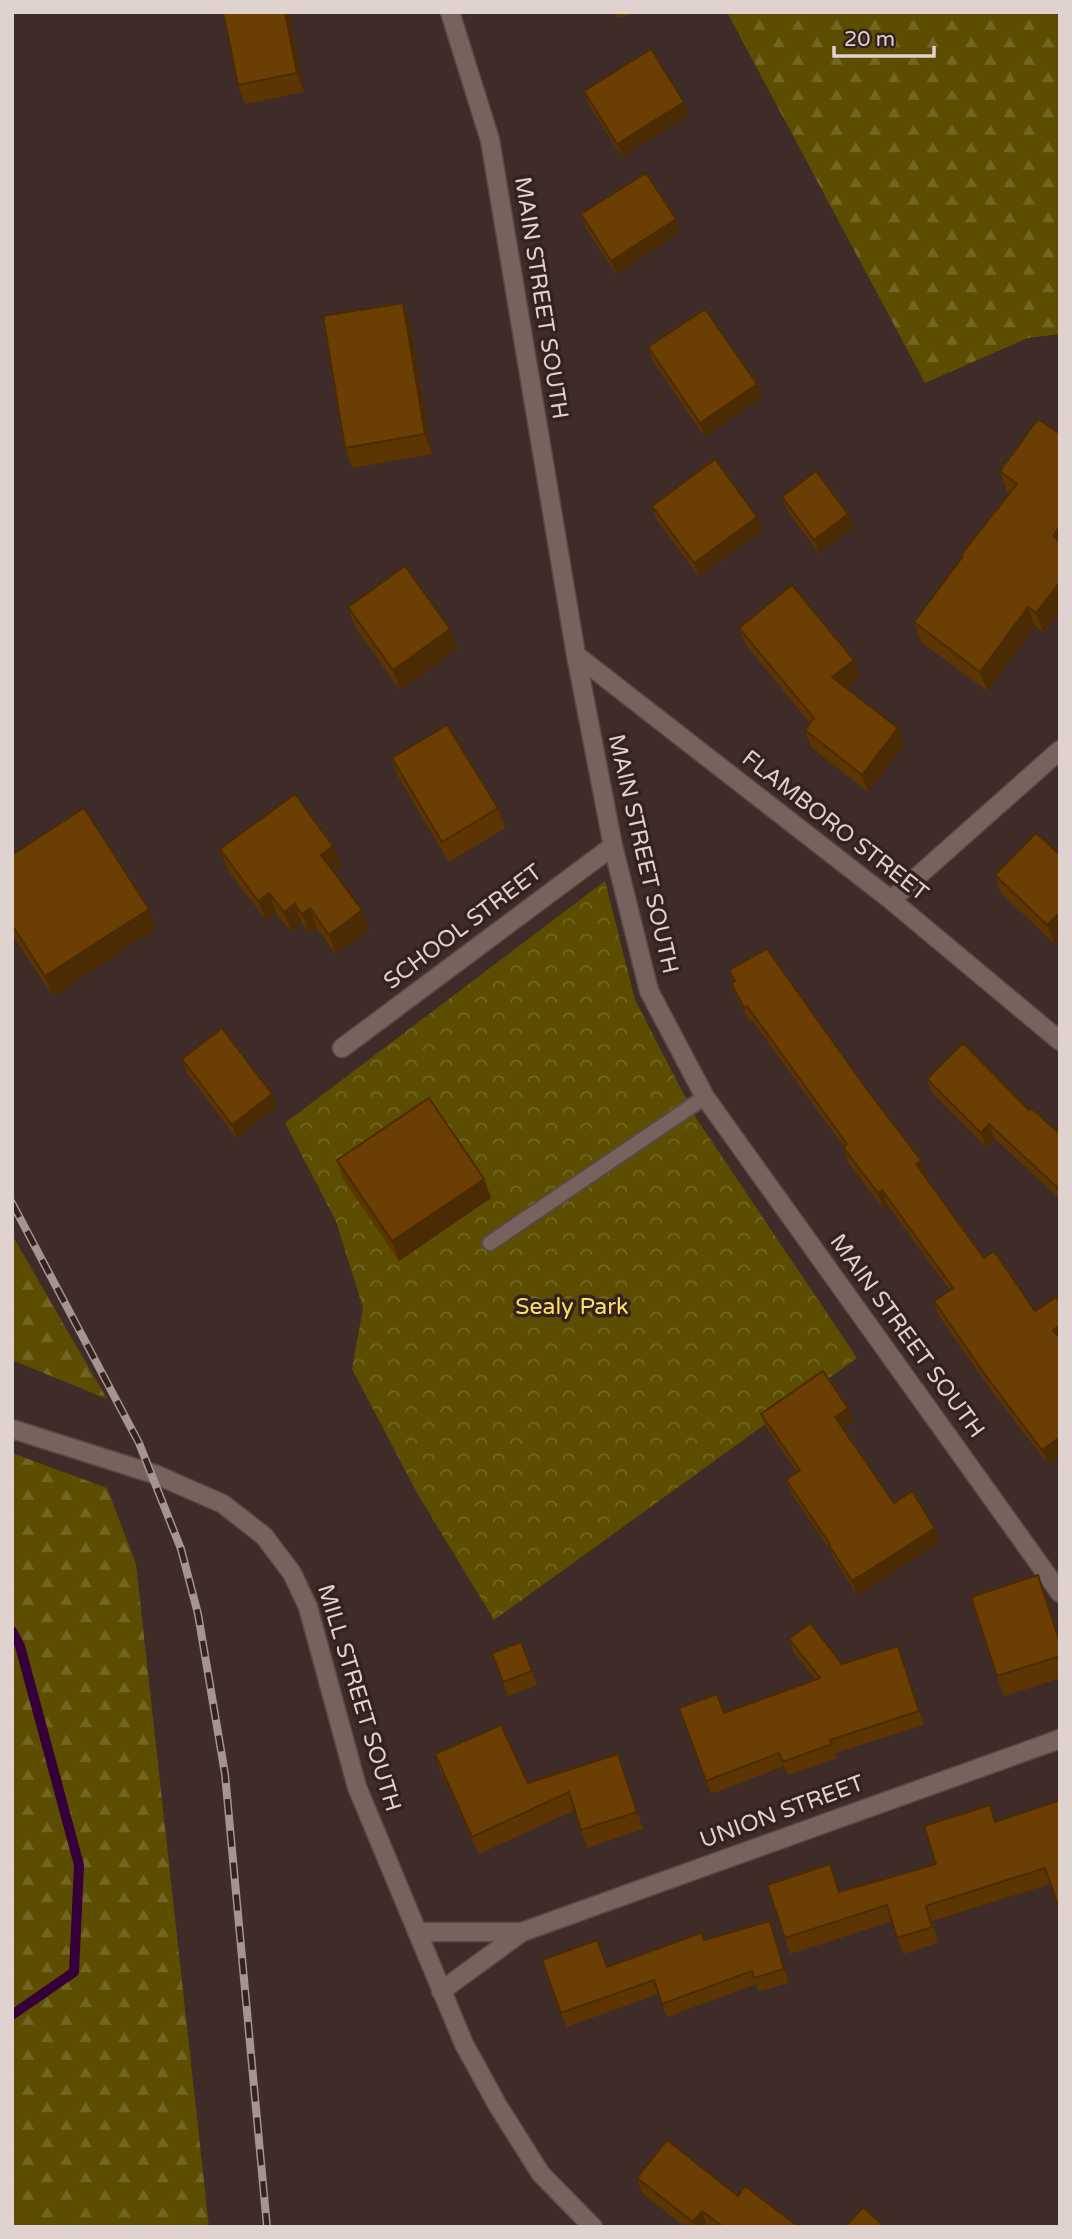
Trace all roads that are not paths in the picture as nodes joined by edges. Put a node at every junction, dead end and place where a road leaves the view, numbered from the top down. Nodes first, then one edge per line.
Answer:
1 (450, 12) edge
2 (576, 655) junction
3 (1060, 750) edge
4 (613, 846) junction
5 (891, 900) junction
6 (1060, 1041) edge
7 (342, 1048) dead end
8 (705, 1097) junction
9 (490, 1243) dead end
10 (12, 1429) edge
11 (1060, 1593) edge
12 (1060, 1739) edge
13 (416, 1932) junction
14 (523, 1932) junction
15 (441, 1991) junction
16 (593, 2227) edge

1 - 2 street, MAIN STREET SOUTH
2 - 4 street, MAIN STREET SOUTH
2 - 5 street, FLAMBORO STREET
3 - 5 street
4 - 7 street, SCHOOL STREET
4 - 8 street, MAIN STREET SOUTH
5 - 6 street, FLAMBORO STREET
8 - 9 lane
8 - 11 street, MAIN STREET SOUTH
10 - 13 street, MILL STREET SOUTH
12 - 14 street, UNION STREET
13 - 14 street, UNION STREET
13 - 15 street, MILL STREET SOUTH
14 - 15 street, UNION STREET
15 - 16 street, MILL STREET SOUTH

